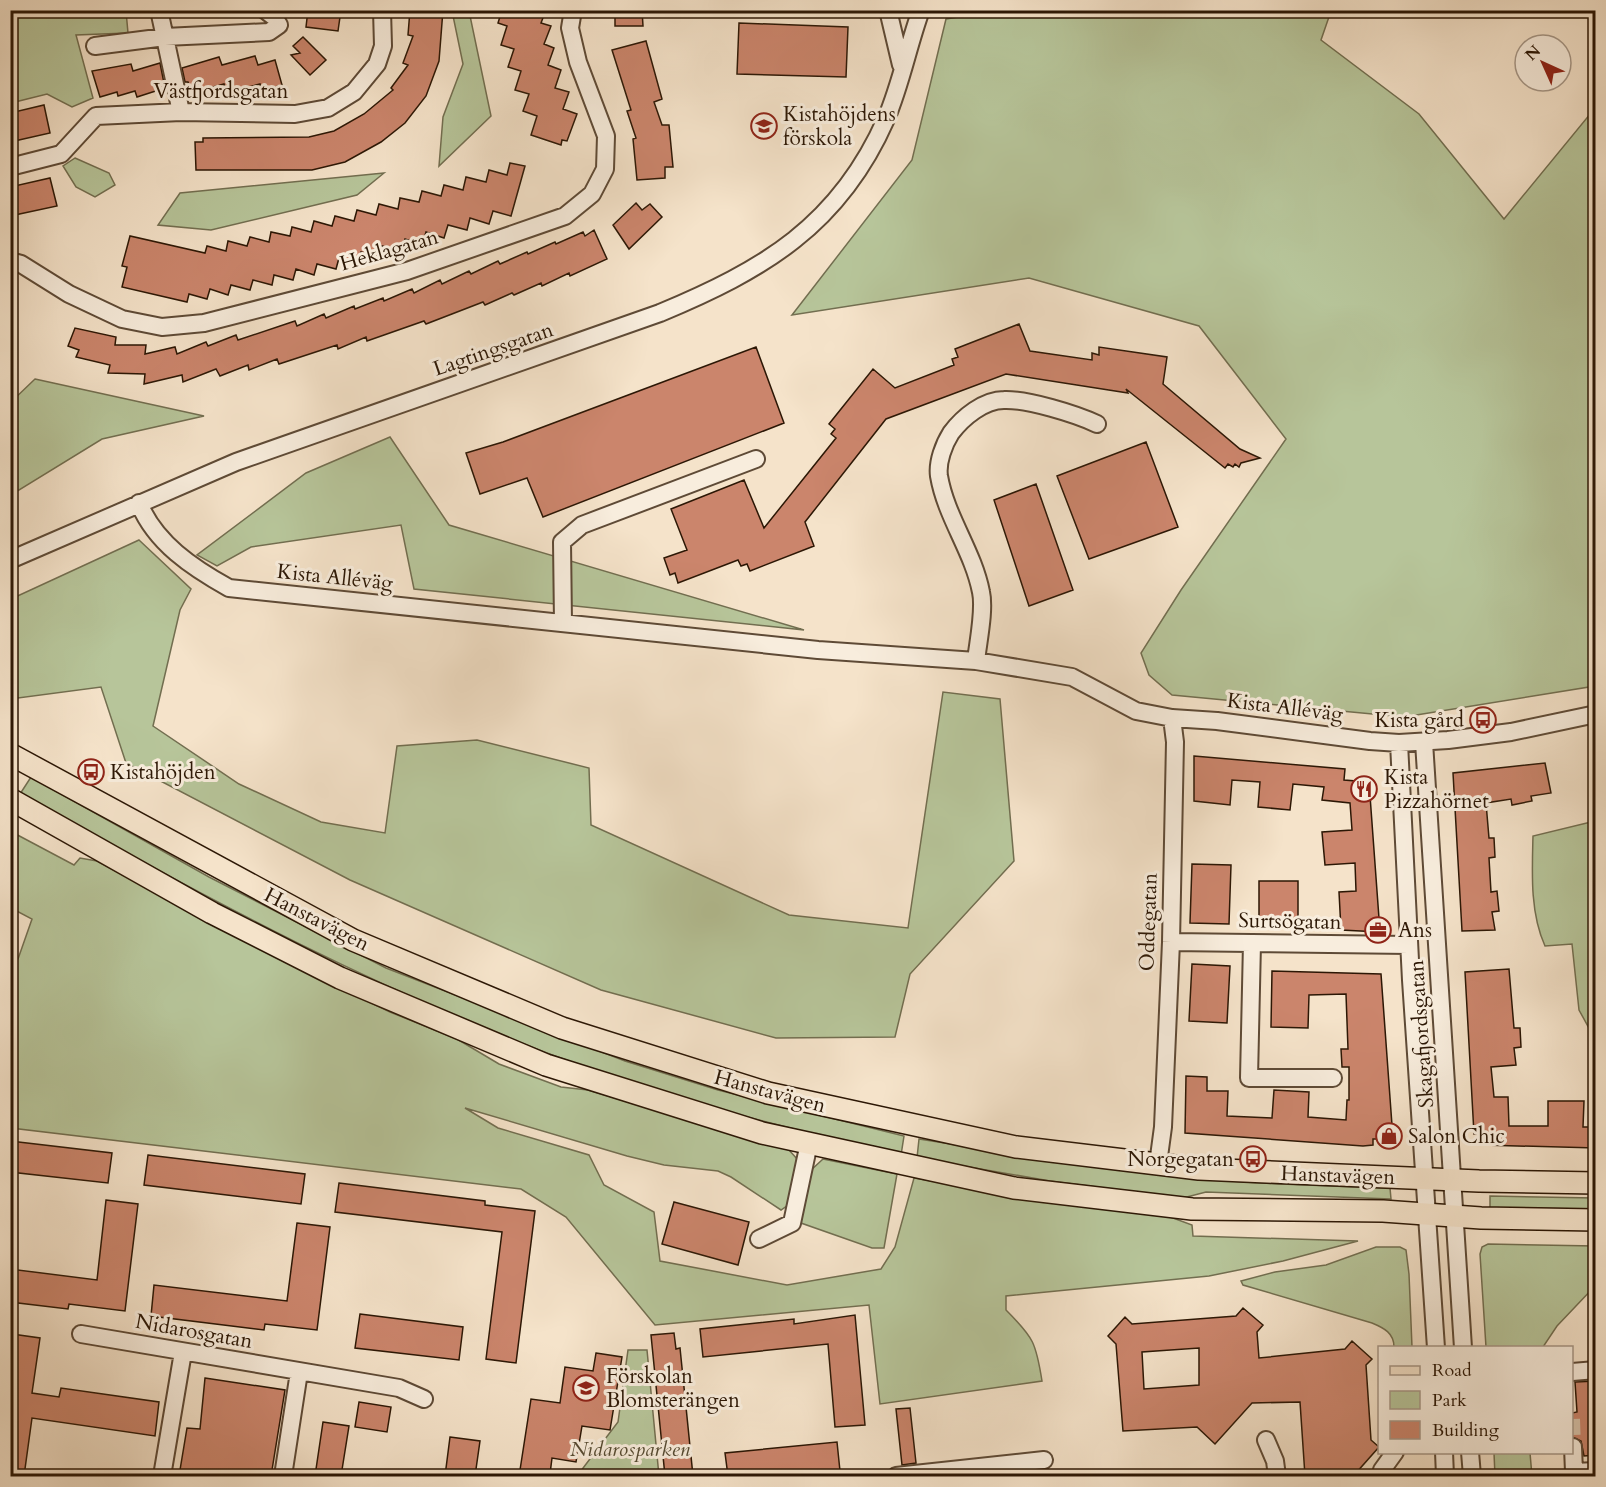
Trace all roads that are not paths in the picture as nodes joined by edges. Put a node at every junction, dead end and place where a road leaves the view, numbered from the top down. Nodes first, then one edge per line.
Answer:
1 (159, 10) edge
2 (265, 10) edge
3 (381, 10) edge
4 (573, 10) edge
5 (888, 10) edge
6 (921, 10) edge
7 (165, 38) junction
8 (95, 46) dead end
9 (902, 72) junction
10 (182, 112) junction
11 (10, 167) edge
12 (10, 261) edge
13 (1097, 423) dead end
14 (756, 459) dead end
15 (139, 503) junction
16 (10, 560) edge
17 (563, 623) junction
18 (976, 661) junction
19 (1596, 714) edge
20 (1172, 718) junction
21 (1424, 742) junction
22 (1399, 743) junction
23 (10, 754) edge
24 (10, 799) edge
25 (1171, 942) junction
26 (1252, 943) junction
27 (1409, 945) junction
28 (1333, 1078) dead end
29 (809, 1143) junction
30 (1158, 1164) junction
31 (1424, 1178) junction
32 (1452, 1180) junction
33 (1596, 1183) edge
34 (1427, 1214) junction
35 (1454, 1216) junction
36 (1596, 1220) edge
37 (759, 1239) dead end
38 (81, 1334) dead end
39 (1436, 1346) edge
40 (1463, 1346) edge
41 (183, 1352) junction
42 (1596, 1370) edge
43 (299, 1372) junction
44 (1573, 1372) edge
45 (423, 1399) dead end
46 (1266, 1440) dead end
47 (1573, 1447) edge
48 (1394, 1454) edge
49 (1444, 1454) edge
50 (1470, 1454) edge
51 (1044, 1460) dead end
52 (1596, 1471) edge
53 (162, 1476) edge
54 (283, 1476) edge
55 (896, 1476) edge
56 (1277, 1476) edge
57 (1381, 1476) edge
58 (1445, 1476) edge
59 (1472, 1476) edge

1 - 7 street
2 - 7 street
3 - 10 street, Västfjordsgatan
4 - 12 street, Heklagatan
5 - 9 street, Lagtingsgatan
6 - 9 street, Lagtingsgatan
7 - 8 street
7 - 10 street
9 - 15 street, Lagtingsgatan
10 - 11 street, Västfjordsgatan
13 - 18 street
14 - 17 street
15 - 16 street, Lagtingsgatan
15 - 17 street, Kista Alléväg
17 - 18 street, Kista Alléväg
18 - 20 street, Kista Alléväg
19 - 21 street, Kista Alléväg
20 - 22 street, Kista Alléväg
20 - 25 street, Oddegatan
21 - 22 street, Kista Alléväg
21 - 32 street, Skagafjordsgatan
22 - 27 street, Skagafjordsgatan
23 - 30 main road, Hanstavägen
24 - 29 main road, Hanstavägen
25 - 26 street, Surtsögatan
25 - 30 street, Oddegatan
26 - 27 street, Surtsögatan
26 - 28 street
27 - 31 street, Skagafjordsgatan
29 - 34 main road, Hanstavägen
29 - 37 street
30 - 31 main road, Hanstavägen
31 - 32 main road, Hanstavägen
31 - 34 street
32 - 33 main road, Hanstavägen
32 - 35 street
34 - 35 main road, Hanstavägen
34 - 39 street
35 - 36 main road, Hanstavägen
35 - 40 street
38 - 41 street, Nidarosgatan
41 - 43 street, Nidarosgatan
41 - 53 street
42 - 44 street
43 - 45 street, Nidarosgatan
43 - 54 street
46 - 56 street
47 - 52 street
48 - 57 street
49 - 58 street
50 - 59 street
51 - 55 street

